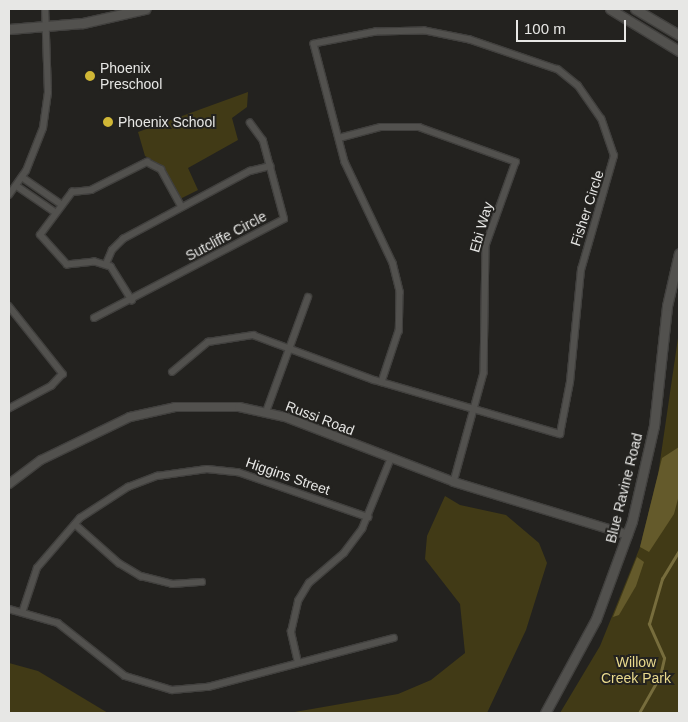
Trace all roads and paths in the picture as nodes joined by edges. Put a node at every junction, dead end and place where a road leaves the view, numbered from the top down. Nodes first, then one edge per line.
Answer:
1 (45, 9) edge
2 (145, 9) edge
3 (610, 9) edge
4 (635, 9) edge
5 (46, 27) junction
6 (9, 29) edge
7 (679, 35) edge
8 (679, 51) edge
9 (250, 123) dead end
10 (339, 138) junction
11 (270, 166) junction
12 (22, 177) junction
13 (16, 186) junction
14 (9, 196) edge
15 (61, 204) junction
16 (182, 207) junction
17 (55, 212) junction
18 (679, 253) edge
19 (106, 264) junction
20 (308, 298) dead end
21 (132, 301) junction
22 (9, 306) edge
23 (94, 318) dead end
24 (290, 348) junction
25 (172, 372) dead end
26 (382, 382) junction
27 (9, 409) edge
28 (475, 409) junction
29 (266, 412) junction
30 (391, 458) junction
31 (454, 482) junction
32 (9, 484) edge
33 (368, 517) junction
34 (74, 524) junction
35 (628, 535) junction
36 (202, 582) dead end
37 (9, 608) edge
38 (23, 610) junction
39 (394, 638) dead end
40 (298, 663) junction
41 (545, 713) edge

1 - 5 street
2 - 5 main road
3 - 8 main road
4 - 7 main road
5 - 6 main road
5 - 12 street
9 - 11 street
10 - 26 street, Fisher Circle
10 - 28 street, Ebi Way
10 - 28 street, Fisher Circle
11 - 16 street
11 - 21 street, Sutcliffe Circle
12 - 13 street
12 - 15 street
13 - 14 street
13 - 17 street
15 - 16 street
15 - 17 street
16 - 19 street
17 - 19 street
18 - 35 main road, Blue Ravine Road
19 - 21 street
20 - 24 street
21 - 23 street
22 - 27 street
24 - 25 street, Fisher Circle
24 - 26 street, Fisher Circle
24 - 29 street
26 - 28 street, Fisher Circle
28 - 31 street, Ebi Way
29 - 30 street, Russi Road
29 - 32 street, Russi Road
30 - 31 street, Russi Road
30 - 33 street
31 - 35 street, Russi Road
33 - 34 street, Higgins Street
33 - 40 street
34 - 36 street
34 - 38 street, Higgins Street
35 - 41 main road, Blue Ravine Road
37 - 38 street
38 - 40 street
39 - 40 street

